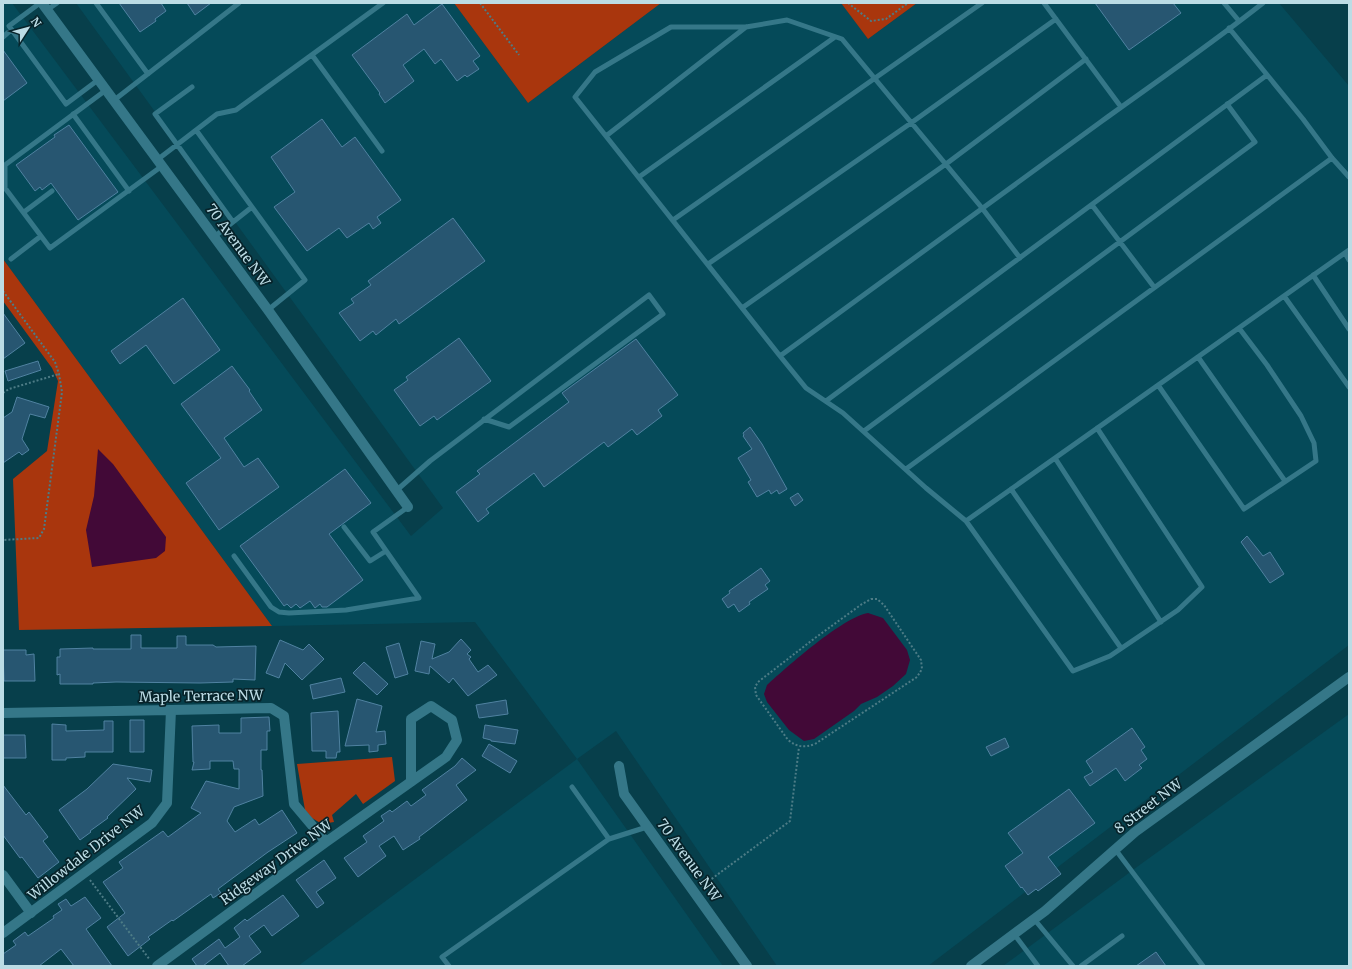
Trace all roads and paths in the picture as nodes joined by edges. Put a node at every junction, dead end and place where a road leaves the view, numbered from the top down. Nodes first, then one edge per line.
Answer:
1 (57, 3) edge
2 (96, 3) edge
3 (239, 3) edge
4 (383, 3) edge
5 (480, 3) edge
6 (848, 3) edge
7 (908, 3) edge
8 (982, 3) edge
9 (1044, 3) edge
10 (1224, 3) edge
11 (1263, 3) edge
12 (43, 5) edge
13 (1056, 19) junction
14 (1239, 21) junction
15 (746, 27) junction
16 (1229, 28) junction
17 (12, 30) junction
18 (3, 36) edge
19 (835, 37) junction
20 (312, 55) junction
21 (519, 55) dead end
22 (1086, 59) junction
23 (148, 74) junction
24 (1267, 75) junction
25 (874, 78) junction
26 (98, 80) junction
27 (192, 87) dead end
28 (106, 90) junction
29 (113, 101) junction
30 (1227, 104) junction
31 (1121, 107) junction
32 (74, 114) junction
33 (912, 123) junction
34 (196, 130) junction
35 (606, 136) junction
36 (177, 145) junction
37 (382, 151) dead end
38 (1332, 158) junction
39 (160, 163) junction
40 (946, 164) junction
41 (639, 177) junction
42 (1349, 177) edge
43 (4, 188) edge
44 (52, 191) dead end
45 (129, 191) junction
46 (1092, 205) junction
47 (252, 207) junction
48 (982, 208) junction
49 (24, 212) junction
50 (673, 220) junction
51 (233, 222) junction
52 (41, 236) junction
53 (214, 237) junction
54 (1119, 242) junction
55 (1347, 252) edge
56 (1020, 258) junction
57 (11, 259) dead end
58 (1349, 260) edge
59 (708, 264) junction
60 (1313, 275) junction
61 (1154, 287) junction
62 (3, 291) edge
63 (1284, 296) junction
64 (742, 308) junction
65 (268, 310) junction
66 (1239, 328) junction
67 (1349, 329) edge
68 (780, 356) junction
69 (1198, 357) junction
70 (59, 374) junction
71 (1158, 385) junction
72 (1349, 387) edge
73 (3, 393) edge
74 (826, 402) junction
75 (484, 420) junction
76 (1097, 428) junction
77 (864, 431) junction
78 (1055, 458) junction
79 (906, 469) junction
80 (1285, 481) junction
81 (1011, 489) junction
82 (397, 490) junction
83 (408, 506) joint
84 (966, 521) junction
85 (344, 527) dead end
86 (3, 540) edge
87 (386, 551) junction
88 (234, 556) dead end
89 (1161, 622) junction
90 (1122, 648) junction
91 (1349, 677) edge
92 (171, 710) junction
93 (3, 714) edge
94 (799, 747) junction
95 (619, 766) dead end
96 (411, 782) junction
97 (572, 786) dead end
98 (648, 827) junction
99 (609, 839) junction
100 (326, 842) junction
101 (1115, 849) junction
102 (85, 873) junction
103 (3, 875) edge
104 (694, 892) junction
105 (31, 913) junction
106 (1034, 919) junction
107 (3, 933) edge
108 (1014, 934) junction
109 (1122, 936) dead end
110 (154, 966) edge
111 (157, 966) edge
112 (449, 966) edge
113 (748, 966) edge
114 (971, 966) edge
115 (1038, 966) edge
116 (1073, 966) edge
117 (1081, 966) edge
118 (1203, 966) edge

1 - 12 lane
2 - 23 lane
3 - 23 lane
4 - 20 lane
5 - 21 path
6 - 7 path
8 - 25 lane
9 - 13 lane
10 - 14 lane
11 - 14 lane
12 - 17 lane
12 - 26 street, 70 Avenue NW
13 - 22 lane
13 - 33 lane
14 - 16 lane
15 - 19 lane
15 - 35 lane
15 - 35 lane
16 - 24 lane
16 - 31 lane
17 - 18 lane
17 - 26 lane
19 - 25 lane
19 - 41 lane
20 - 34 lane
20 - 37 lane
22 - 31 lane
22 - 40 lane
23 - 29 lane
24 - 30 lane
24 - 38 lane
25 - 33 lane
25 - 50 lane
26 - 28 street, 70 Avenue NW
27 - 36 lane
28 - 29 street, 70 Avenue NW
28 - 32 lane
29 - 39 street, 70 Avenue NW
30 - 46 lane
30 - 54 lane
31 - 48 lane
32 - 43 lane
32 - 45 lane
33 - 40 lane
33 - 59 lane
34 - 36 lane
34 - 47 lane
35 - 41 lane
36 - 39 lane
36 - 51 lane
38 - 42 lane
38 - 61 lane
39 - 45 lane
39 - 53 street, 70 Avenue NW
40 - 48 lane
40 - 64 lane
41 - 50 lane
43 - 49 lane
44 - 49 lane
45 - 52 lane
46 - 54 lane
46 - 56 lane
47 - 51 lane
47 - 65 lane
48 - 56 lane
48 - 68 lane
49 - 52 lane
50 - 59 lane
51 - 53 lane
52 - 57 lane
53 - 65 street, 70 Avenue NW
54 - 61 lane
54 - 77 lane
55 - 58 lane
55 - 60 lane
56 - 74 lane
59 - 64 lane
60 - 63 lane
60 - 67 lane
61 - 79 lane
62 - 70 path
63 - 66 lane
63 - 72 lane
64 - 68 lane
65 - 82 street, 70 Avenue NW
66 - 69 lane
66 - 80 lane
68 - 74 lane
69 - 71 lane
69 - 80 lane
70 - 73 path
70 - 86 path
71 - 76 lane
71 - 80 lane
74 - 77 lane
75 - 75 lane
75 - 82 lane
76 - 78 lane
76 - 89 lane
77 - 79 lane
78 - 81 lane
78 - 89 lane
79 - 84 lane
81 - 84 lane
81 - 90 lane
82 - 83 street, 70 Avenue NW
83 - 87 lane
84 - 90 lane
85 - 87 lane
87 - 88 lane
89 - 90 lane
91 - 101 street, 8 Street NW
92 - 93 street, Maple Terrace NW
92 - 100 street, Maple Terrace NW
92 - 102 street, Willowdale Drive NW
94 - 94 path
94 - 104 path
95 - 98 street, 70 Avenue NW
96 - 96 street, Ridgeway Drive NW
96 - 100 street, Ridgeway Drive NW
97 - 99 lane
98 - 99 lane
98 - 104 street, 70 Avenue NW
99 - 112 lane
100 - 111 street, Ridgeway Drive NW
101 - 106 street, 8 Street NW
101 - 118 lane
102 - 105 street, Willowdale Drive NW
102 - 110 path
103 - 105 street
104 - 113 street, 70 Avenue NW
105 - 107 street, Willowdale Drive NW
106 - 108 street, 8 Street NW
106 - 116 lane
108 - 114 street, 8 Street NW
108 - 115 lane
109 - 117 lane

